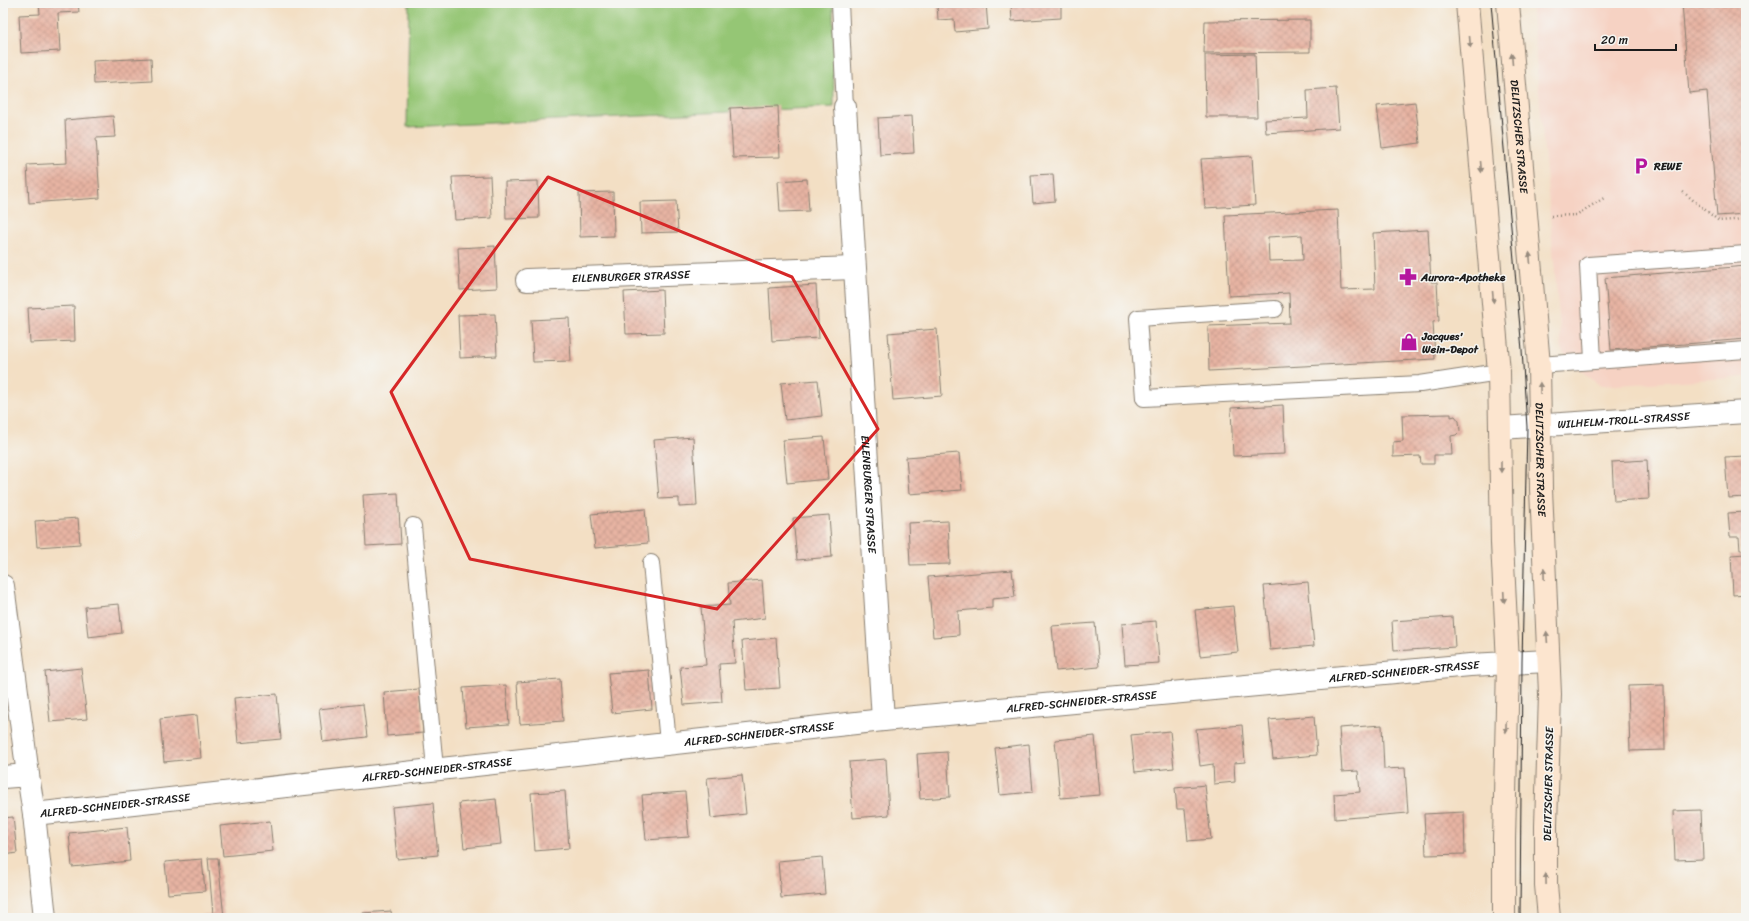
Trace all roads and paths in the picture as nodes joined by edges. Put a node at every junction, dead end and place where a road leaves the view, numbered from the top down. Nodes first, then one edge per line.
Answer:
1 (840, 3) edge
2 (1467, 3) edge
3 (1508, 3) edge
4 (845, 107) joint
5 (1683, 192) dead end
6 (1604, 198) dead end
7 (1526, 217) junction
8 (1746, 219) edge
9 (1746, 254) edge
10 (854, 268) junction
11 (527, 280) dead end
12 (1275, 308) dead end
13 (1746, 350) edge
14 (1593, 360) junction
15 (1540, 365) junction
16 (1499, 372) junction
17 (1746, 412) edge
18 (1541, 426) junction
19 (1501, 428) junction
20 (413, 526) dead end
21 (651, 563) dead end
22 (3, 586) edge
23 (1548, 661) junction
24 (1508, 663) junction
25 (883, 720) junction
26 (668, 743) junction
27 (435, 769) junction
28 (28, 776) junction
29 (3, 777) edge
30 (34, 814) junction
31 (45, 918) edge
32 (1504, 918) edge
33 (1549, 918) edge

1 - 4 lane
2 -> 16 main road
7 -> 3 main road, DELITZSCHER STRASSE
4 - 10 street, EILENBURGER STRASSE
5 - 8 path
6 - 7 path
15 -> 7 main road, DELITZSCHER STRASSE
9 - 14 lane
10 - 11 street, EILENBURGER STRASSE
10 - 25 street, EILENBURGER STRASSE
12 - 16 lane
13 - 14 lane
14 - 15 lane
18 -> 15 main road, DELITZSCHER STRASSE
16 - 19 main road
17 - 18 street, WILHELM-TROLL-STRASSE
18 - 19 street, WILHELM-TROLL-STRASSE
23 -> 18 main road, DELITZSCHER STRASSE
19 -> 24 main road
20 - 27 lane
21 - 26 lane
22 - 28 street, ALFRED-SCHNEIDER-STRASSE
23 - 24 street, ALFRED-SCHNEIDER-STRASSE
33 -> 23 main road, DELITZSCHER STRASSE
24 - 25 street, ALFRED-SCHNEIDER-STRASSE
24 -> 32 main road
25 - 26 street, ALFRED-SCHNEIDER-STRASSE
26 - 27 street, ALFRED-SCHNEIDER-STRASSE
27 - 30 street, ALFRED-SCHNEIDER-STRASSE
28 - 29 street
28 - 30 street, ALFRED-SCHNEIDER-STRASSE
30 - 31 street

